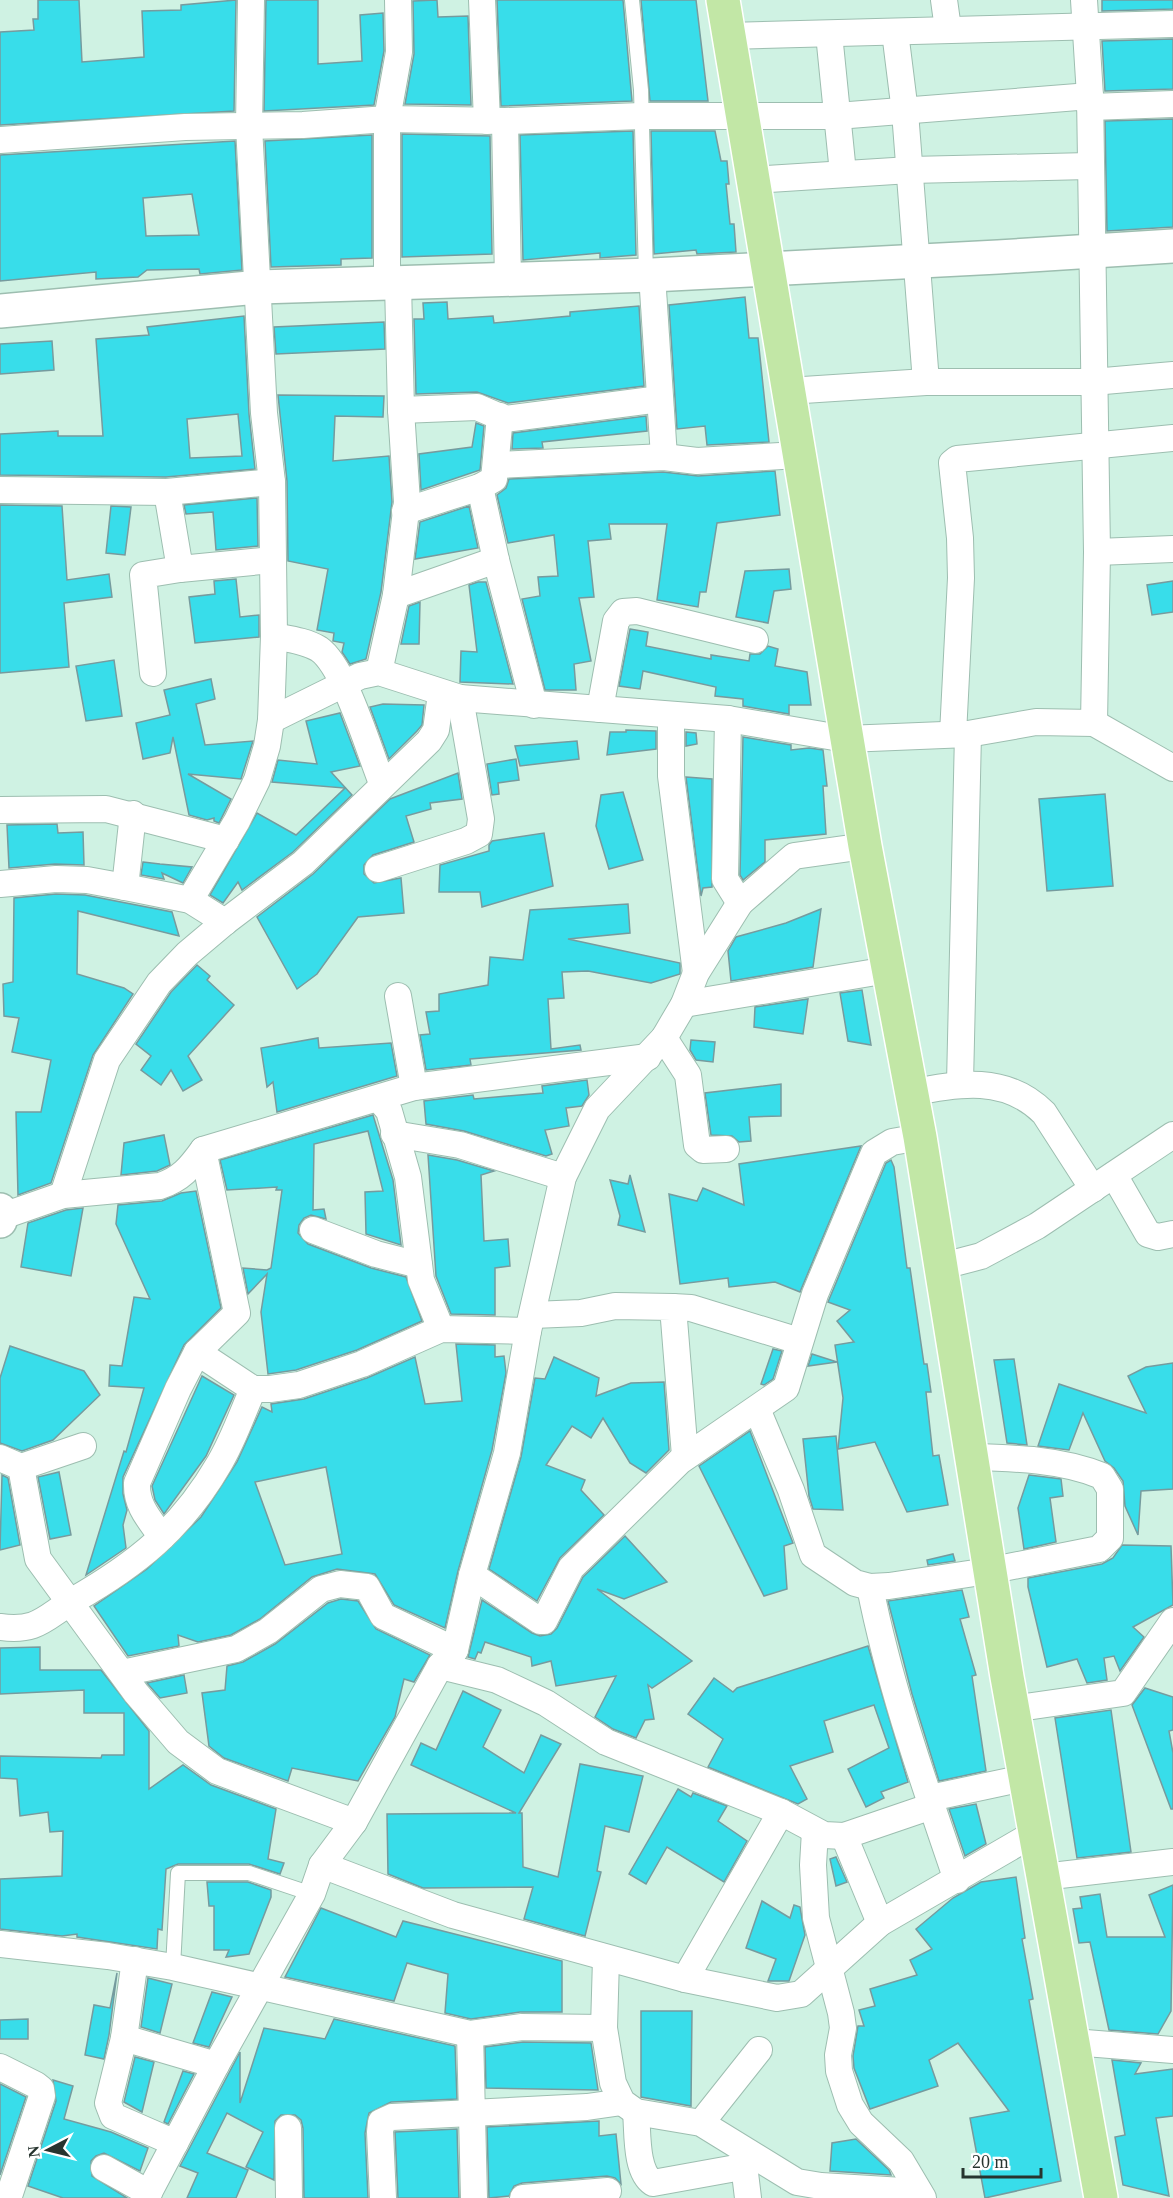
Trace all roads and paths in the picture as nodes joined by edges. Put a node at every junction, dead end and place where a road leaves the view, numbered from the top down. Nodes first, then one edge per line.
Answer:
1 (251, 0) edge
2 (398, 0) edge
3 (482, 0) edge
4 (632, 0) edge
5 (723, 0) edge
6 (944, 0) edge
7 (1084, 0) edge
8 (1173, 24) edge
9 (1087, 28) junction
10 (948, 29) junction
11 (895, 32) junction
12 (829, 34) junction
13 (728, 36) junction
14 (1090, 101) junction
15 (1173, 104) edge
16 (905, 112) junction
17 (641, 116) junction
18 (741, 116) junction
19 (837, 116) junction
20 (387, 119) junction
21 (496, 121) junction
22 (249, 126) junction
23 (0, 140) edge
24 (1089, 166) junction
25 (910, 170) junction
26 (843, 173) junction
27 (752, 180) junction
28 (1173, 246) edge
29 (1090, 252) junction
30 (918, 262) junction
31 (769, 269) junction
32 (649, 275) junction
33 (508, 281) junction
34 (392, 283) junction
35 (259, 287) junction
36 (0, 311) edge
37 (1173, 375) edge
38 (927, 382) junction
39 (1093, 382) junction
40 (788, 392) junction
41 (660, 399) junction
42 (401, 410) junction
43 (500, 416) junction
44 (1173, 438) edge
45 (1095, 447) junction
46 (798, 454) junction
47 (664, 458) junction
48 (497, 465) junction
49 (272, 482) junction
50 (480, 487) junction
51 (0, 490) edge
52 (167, 492) junction
53 (405, 512) junction
54 (1173, 549) edge
55 (1097, 552) junction
56 (272, 560) junction
57 (496, 560) junction
58 (180, 569) junction
59 (396, 595) junction
60 (274, 636) junction
61 (755, 640) dead end
62 (379, 672) junction
63 (153, 674) dead end
64 (345, 684) junction
65 (450, 696) junction
66 (534, 705) junction
67 (600, 709) junction
68 (671, 715) junction
69 (728, 719) junction
70 (271, 720) junction
71 (1095, 723) junction
72 (961, 734) junction
73 (846, 739) junction
74 (1173, 768) edge
75 (382, 783) junction
76 (0, 810) edge
77 (133, 814) junction
78 (226, 840) junction
79 (865, 846) junction
80 (378, 869) dead end
81 (0, 884) edge
82 (125, 886) junction
83 (190, 900) junction
84 (741, 903) junction
85 (225, 922) junction
86 (888, 970) junction
87 (696, 973) junction
88 (398, 996) dead end
89 (684, 1004) junction
90 (656, 1048) junction
91 (960, 1083) junction
92 (414, 1087) junction
93 (911, 1093) junction
94 (378, 1099) junction
95 (394, 1134) junction
96 (1173, 1135) edge
97 (920, 1137) junction
98 (726, 1149) dead end
99 (202, 1150) junction
100 (1114, 1175) junction
101 (563, 1177) junction
102 (1093, 1189) junction
103 (63, 1195) junction
104 (0, 1210) edge
105 (0, 1217) edge
106 (0, 1221) edge
107 (313, 1230) dead end
108 (1173, 1234) edge
109 (419, 1265) junction
110 (939, 1267) junction
111 (674, 1307) junction
112 (531, 1323) junction
113 (441, 1329) junction
114 (799, 1341) junction
115 (197, 1352) junction
116 (253, 1389) junction
117 (757, 1409) junction
118 (83, 1446) dead end
119 (685, 1456) junction
120 (970, 1457) junction
121 (10, 1463) edge
122 (162, 1537) junction
123 (988, 1571) junction
124 (472, 1575) junction
125 (870, 1587) junction
126 (70, 1603) junction
127 (1173, 1621) edge
128 (0, 1627) edge
129 (448, 1658) junction
130 (122, 1672) junction
131 (1012, 1709) junction
132 (1024, 1778) junction
133 (931, 1802) junction
134 (781, 1812) junction
135 (354, 1822) junction
136 (814, 1831) junction
137 (1035, 1833) junction
138 (844, 1836) junction
139 (1173, 1862) edge
140 (322, 1865) junction
141 (1043, 1877) junction
142 (957, 1880) junction
143 (312, 1894) junction
144 (880, 1923) junction
145 (0, 1944) edge
146 (606, 1959) junction
147 (135, 1960) junction
148 (173, 1967) junction
149 (830, 1967) junction
150 (685, 1979) junction
151 (262, 1987) junction
152 (604, 2028) junction
153 (470, 2034) junction
154 (124, 2038) junction
155 (1072, 2042) junction
156 (759, 2050) dead end
157 (1173, 2050) edge
158 (216, 2065) junction
159 (0, 2067) edge
160 (629, 2107) junction
161 (470, 2112) junction
162 (701, 2123) junction
163 (288, 2128) dead end
164 (175, 2143) junction
165 (104, 2168) dead end
166 (608, 2191) dead end
167 (8, 2195) edge
168 (147, 2195) edge
169 (921, 2195) edge
170 (289, 2198) edge
171 (383, 2198) edge
172 (474, 2198) edge
173 (523, 2198) edge
174 (748, 2198) edge
175 (1101, 2198) edge

1 - 22 street
2 - 20 street
3 - 21 street
4 - 17 lane
5 - 13 main road
6 - 10 street
7 - 9 street
8 - 9 street
9 - 10 street
9 - 14 street
10 - 11 street
11 - 12 street
11 - 16 street
12 - 13 street
12 - 19 street
13 - 18 main road
14 - 15 street
14 - 16 street
14 - 24 street
16 - 19 street
16 - 25 street
17 - 18 street
17 - 21 street
17 - 32 lane
18 - 19 street
18 - 27 main road
19 - 26 street
20 - 21 street
20 - 22 street
20 - 34 street
21 - 33 street
22 - 23 street
22 - 35 street
24 - 25 street
24 - 29 street
25 - 26 street
25 - 30 street
26 - 27 street
27 - 31 main road
28 - 29 street
29 - 30 street
29 - 39 street
30 - 31 street
30 - 38 street
31 - 32 street
31 - 40 main road
32 - 33 street
32 - 41 street
33 - 34 street
34 - 35 street
34 - 42 street
35 - 36 street
35 - 49 street
37 - 39 street
38 - 39 street
38 - 40 street
39 - 45 street
40 - 46 main road
41 - 43 street
41 - 47 street
42 - 43 street
42 - 53 street
43 - 48 street
44 - 45 street
45 - 55 street
45 - 72 street
46 - 47 street
46 - 73 main road
47 - 48 street
48 - 50 street
49 - 52 street
49 - 56 street
50 - 53 street
50 - 57 street
51 - 52 street
52 - 58 street
53 - 59 street
54 - 55 street
55 - 71 street
56 - 58 street
56 - 60 street
57 - 59 street
57 - 66 street
58 - 63 street
59 - 62 street
60 - 64 street
60 - 70 street
61 - 67 street
62 - 64 street
62 - 65 street
64 - 70 street
64 - 75 street
65 - 66 street
65 - 75 street
65 - 80 street
66 - 67 street
67 - 68 street
68 - 69 street
68 - 87 street
69 - 73 street
69 - 84 street
70 - 78 street
71 - 72 street
71 - 74 street
72 - 73 street
72 - 91 street
73 - 79 main road
75 - 85 street
76 - 77 street
77 - 78 street
77 - 82 street
78 - 83 street
79 - 84 street
79 - 86 main road
81 - 82 street
82 - 83 street
83 - 85 street
84 - 87 street
85 - 103 street
86 - 89 street
86 - 93 main road
87 - 89 street
88 - 92 street
89 - 90 street
90 - 92 street
90 - 98 street
90 - 101 street
91 - 93 street
91 - 102 street
92 - 94 street
93 - 97 main road
94 - 95 street
94 - 99 street
95 - 101 street
95 - 109 street
96 - 100 street
97 - 110 main road
97 - 114 street
99 - 103 street
99 - 115 street
100 - 102 street
100 - 108 street
101 - 112 street
102 - 110 street
103 - 105 street
104 - 105 street
105 - 106 street
107 - 109 street
109 - 113 street
110 - 120 main road
111 - 112 street
111 - 114 street
111 - 119 street
112 - 113 street
112 - 124 street
113 - 116 street
114 - 117 street
115 - 116 street
115 - 122 street
116 - 122 street
117 - 119 street
117 - 125 street
118 - 121 street
119 - 124 street
120 - 123 main road
120 - 123 street
121 - 126 street
122 - 126 street
123 - 125 street
123 - 131 main road
124 - 129 street
125 - 133 street
126 - 128 street
126 - 130 street
127 - 131 street
129 - 130 street
129 - 134 street
129 - 135 street
130 - 135 street
131 - 132 main road
132 - 133 street
132 - 137 main road
133 - 138 street
133 - 142 street
134 - 136 street
134 - 150 street
135 - 140 street
136 - 138 street
136 - 149 street
137 - 141 main road
137 - 142 street
138 - 144 street
139 - 141 street
140 - 143 street
140 - 146 street
141 - 155 main road
142 - 144 street
143 - 148 lane
143 - 151 street
144 - 149 street
145 - 147 street
146 - 150 street
146 - 152 street
147 - 148 street
147 - 154 street
148 - 151 street
149 - 150 street
149 - 169 street
151 - 153 street
151 - 158 street
152 - 153 street
152 - 160 street
153 - 161 street
154 - 158 street
154 - 164 street
155 - 157 street
155 - 175 main road
156 - 162 street
158 - 164 street
159 - 167 street
160 - 161 street
160 - 162 street
160 - 174 street
161 - 171 street
161 - 172 street
162 - 169 street
163 - 170 street
164 - 168 street
165 - 168 street
166 - 173 street

